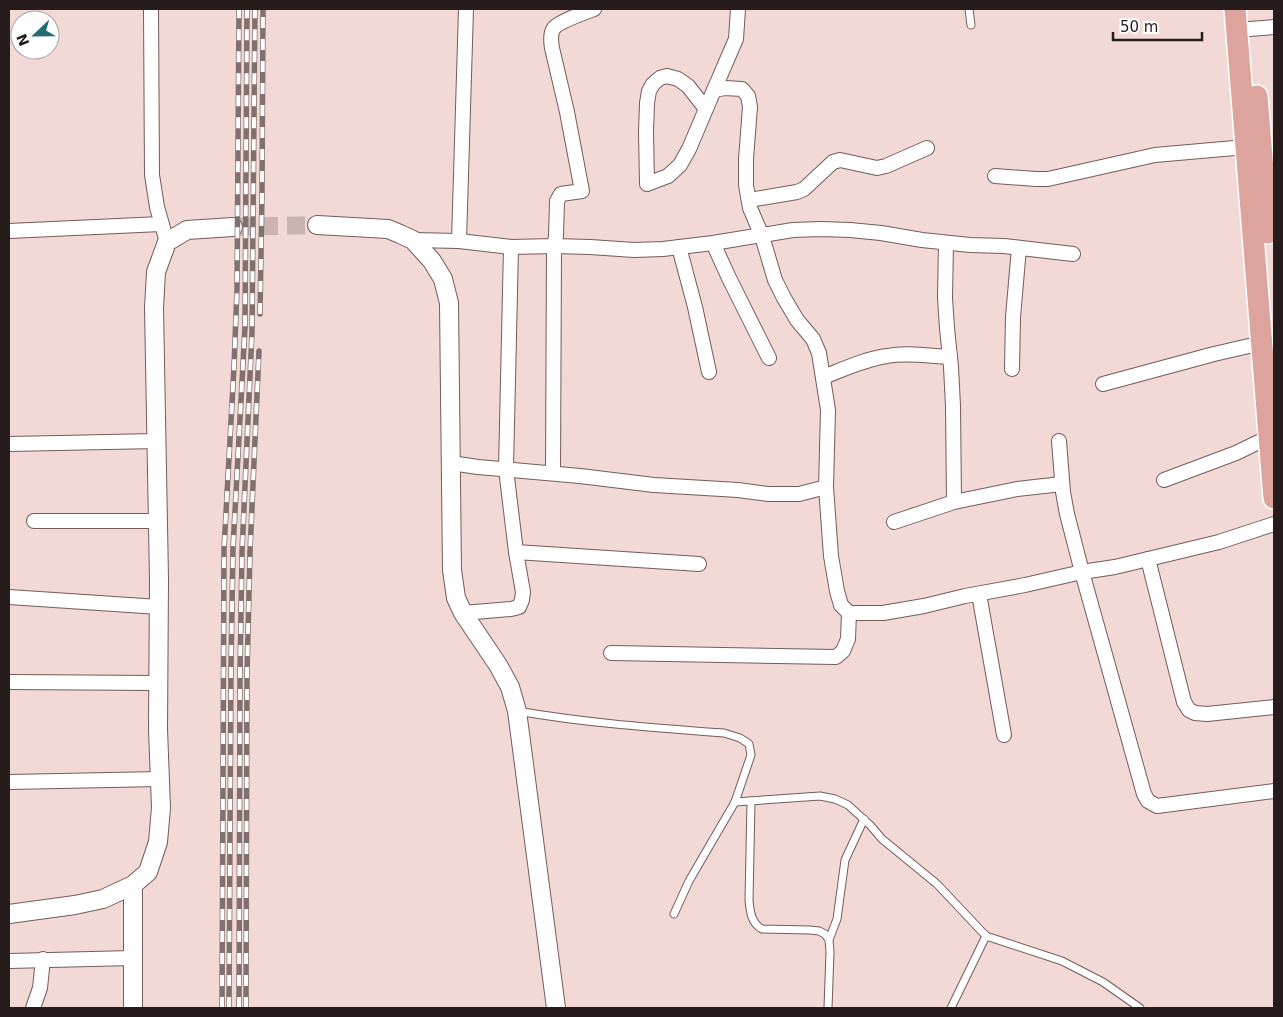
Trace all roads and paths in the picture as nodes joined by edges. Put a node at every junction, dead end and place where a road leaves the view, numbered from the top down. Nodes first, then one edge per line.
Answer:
1 (151, 9) edge
2 (466, 9) edge
3 (594, 9) edge
4 (738, 9) edge
5 (969, 9) edge
6 (1235, 9) edge
7 (1246, 23) edge
8 (971, 25) dead end
9 (1274, 27) edge
10 (714, 90) junction
11 (706, 109) junction
12 (1246, 147) junction
13 (927, 148) dead end
14 (995, 176) dead end
15 (749, 200) junction
16 (161, 224) junction
17 (317, 225) tunnel mouth
18 (233, 227) tunnel mouth
19 (9, 231) edge
20 (762, 236) junction
21 (413, 240) junction
22 (458, 241) junction
23 (167, 242) junction
24 (713, 243) junction
25 (946, 243) junction
26 (554, 246) junction
27 (511, 247) junction
28 (679, 247) junction
29 (1019, 248) junction
30 (1073, 254) dead end
31 (1274, 317) edge
32 (1262, 343) junction
33 (950, 357) junction
34 (769, 358) dead end
35 (1012, 369) dead end
36 (709, 372) dead end
37 (823, 377) junction
38 (1103, 384) dead end
39 (1269, 436) junction
40 (156, 441) junction
41 (1059, 441) dead end
42 (9, 444) edge
43 (451, 464) junction
44 (506, 469) junction
45 (554, 473) junction
46 (1164, 480) dead end
47 (1062, 484) junction
48 (826, 487) junction
49 (1274, 498) edge
50 (954, 502) junction
51 (34, 520) dead end
52 (158, 521) junction
53 (894, 522) dead end
54 (1274, 524) edge
55 (516, 552) junction
56 (1148, 559) junction
57 (699, 564) dead end
58 (1082, 572) junction
59 (979, 594) junction
60 (9, 597) edge
61 (159, 607) junction
62 (463, 613) junction
63 (849, 613) junction
64 (611, 653) dead end
65 (9, 682) edge
66 (158, 683) junction
67 (1274, 707) edge
68 (517, 711) junction
69 (1004, 735) dead end
70 (160, 779) junction
71 (9, 782) edge
72 (1274, 791) edge
73 (751, 801) junction
74 (735, 802) junction
75 (864, 819) junction
76 (133, 885) junction
77 (9, 914) edge
78 (674, 914) dead end
79 (986, 936) junction
80 (829, 940) junction
81 (133, 958) junction
82 (43, 959) junction
83 (9, 961) edge
84 (33, 1008) edge
85 (133, 1008) edge
86 (556, 1008) edge
87 (828, 1008) edge
88 (951, 1008) edge
89 (1140, 1008) edge

1 - 16 street
2 - 22 street
3 - 26 street
4 - 10 street
5 - 8 lane
6 - 7 main road
7 - 9 street
7 - 12 main road
7 - 31 main road
10 - 11 street
10 - 15 street
11 - 11 street
12 - 14 street
12 - 32 main road
13 - 15 street
15 - 20 street
16 - 19 street
16 - 23 street
17 - 21 street
18 - 23 street
20 - 24 street
20 - 25 street
20 - 37 street
21 - 22 street
21 - 43 street
22 - 27 street
23 - 40 street
24 - 28 street
24 - 34 street
25 - 29 street
25 - 33 street
26 - 27 street
26 - 28 street
26 - 45 street
27 - 44 street
28 - 36 street
29 - 30 street
29 - 35 street
32 - 38 street
32 - 39 main road
33 - 37 street
33 - 50 street
37 - 48 street
39 - 46 street
39 - 49 main road
40 - 42 street
40 - 52 street
41 - 47 street
43 - 44 street
43 - 62 street
44 - 45 street
44 - 55 street
45 - 48 street
47 - 50 street
47 - 58 street
48 - 63 street
50 - 53 street
51 - 52 street
52 - 61 street
54 - 56 street
55 - 57 street
55 - 62 street
56 - 58 street
56 - 67 street
58 - 59 street
58 - 72 street
59 - 63 street
59 - 69 street
60 - 61 street
61 - 66 street
62 - 68 street
63 - 64 street
65 - 66 street
66 - 70 street
68 - 74 lane
68 - 86 street
70 - 71 street
70 - 76 street
73 - 74 lane
73 - 75 lane
73 - 80 lane
74 - 78 lane
75 - 79 lane
75 - 80 lane
76 - 77 street
76 - 81 street
79 - 88 lane
79 - 89 lane
80 - 87 lane
81 - 82 street
81 - 85 street
82 - 83 street
82 - 84 street

